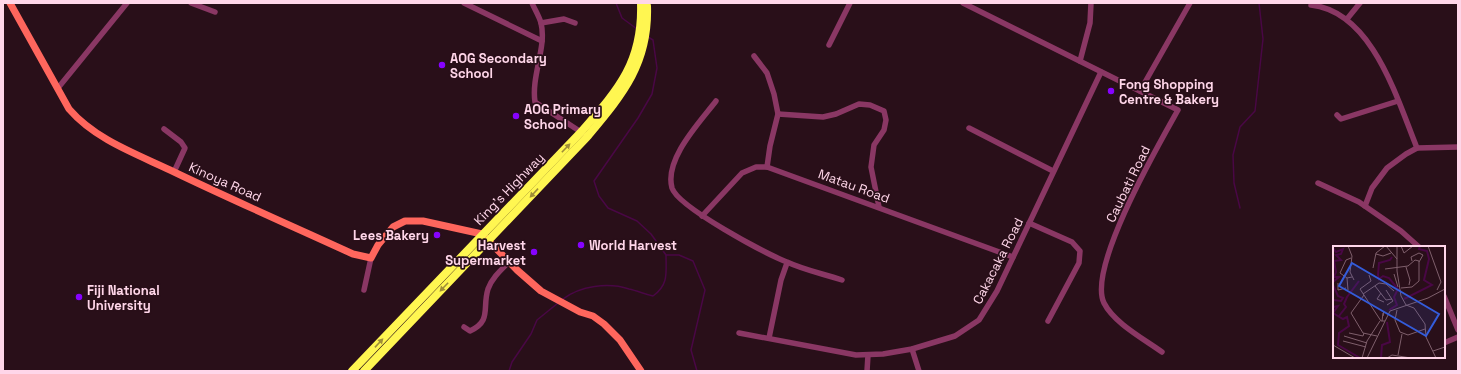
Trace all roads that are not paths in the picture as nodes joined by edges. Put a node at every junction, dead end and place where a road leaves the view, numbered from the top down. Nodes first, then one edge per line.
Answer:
1 (10, 3) edge
2 (127, 3) edge
3 (191, 3) edge
4 (464, 3) edge
5 (532, 3) edge
6 (642, 3) edge
7 (647, 3) edge
8 (850, 3) edge
9 (964, 3) edge
10 (1091, 3) edge
11 (1190, 3) edge
12 (1360, 3) edge
13 (1311, 5) dead end
14 (215, 12) dead end
15 (1347, 19) junction
16 (541, 23) junction
17 (575, 23) dead end
18 (644, 26) junction
19 (542, 41) junction
20 (830, 45) dead end
21 (754, 56) dead end
22 (1080, 61) junction
23 (1101, 72) junction
24 (58, 88) junction
25 (1140, 91) junction
26 (716, 101) dead end
27 (1398, 101) junction
28 (778, 114) junction
29 (1337, 116) dead end
30 (969, 128) dead end
31 (164, 129) dead end
32 (584, 135) junction
33 (1458, 147) edge
34 (1417, 148) junction
35 (768, 167) junction
36 (1053, 171) junction
37 (174, 172) junction
38 (1318, 183) dead end
39 (1365, 206) junction
40 (879, 207) junction
41 (702, 216) junction
42 (1029, 223) junction
43 (482, 234) junction
44 (488, 241) junction
45 (1418, 246) edge
46 (1012, 257) junction
47 (371, 258) junction
48 (509, 262) junction
49 (787, 263) junction
50 (842, 280) dead end
51 (364, 290) dead end
52 (1445, 298) edge
53 (1048, 321) dead end
54 (464, 327) dead end
55 (1458, 330) edge
56 (739, 333) dead end
57 (1458, 337) edge
58 (769, 338) junction
59 (1445, 343) edge
60 (912, 349) junction
61 (1162, 352) dead end
62 (868, 355) junction
63 (352, 371) edge
64 (364, 371) edge
65 (641, 371) edge
66 (867, 371) edge
67 (919, 371) edge

1 - 24 main road, Kinoya Road
2 - 24 street
3 - 14 street
4 - 19 street
5 - 16 street
6 - 18 highway, King's Highway
7 - 18 highway, King's Highway
8 - 20 street
9 - 22 street, Caubati Road
10 - 22 street
11 - 25 street
12 - 15 street
13 - 15 street
15 - 27 street
16 - 17 street
16 - 19 street
18 - 32 highway, King's Highway
19 - 32 street
21 - 28 street
22 - 23 street, Caubati Road
23 - 25 street, Caubati Road
23 - 36 street, Cakacaka Road
24 - 37 main road, Kinoya Road
25 - 61 street, Caubati Road
26 - 41 street
27 - 29 street
27 - 34 street
28 - 35 street
28 - 40 street
30 - 36 street
31 - 37 street
43 -> 32 highway, King's Highway
32 -> 44 highway, King's Highway
33 - 34 street
34 - 39 street
35 - 40 street, Matau Road
35 - 41 street, Matau Road
36 - 42 street, Cakacaka Road
37 - 47 main road, Kinoya Road
38 - 39 street
39 - 45 street
40 - 46 street, Matau Road
41 - 49 street
42 - 46 street, Cakacaka Road
42 - 53 street
43 - 44 main road
43 - 47 main road
63 -> 43 highway, King's Highway
44 - 48 main road
44 -> 64 highway, King's Highway
46 - 60 street, Cakacaka Road
47 - 51 street
48 - 54 street
48 - 65 main road
49 - 50 street
49 - 58 street
52 - 55 street
56 - 58 street, Cakacaka Road
57 - 59 street
58 - 62 street, Cakacaka Road
60 - 62 street, Cakacaka Road
60 - 67 street
62 - 66 street

